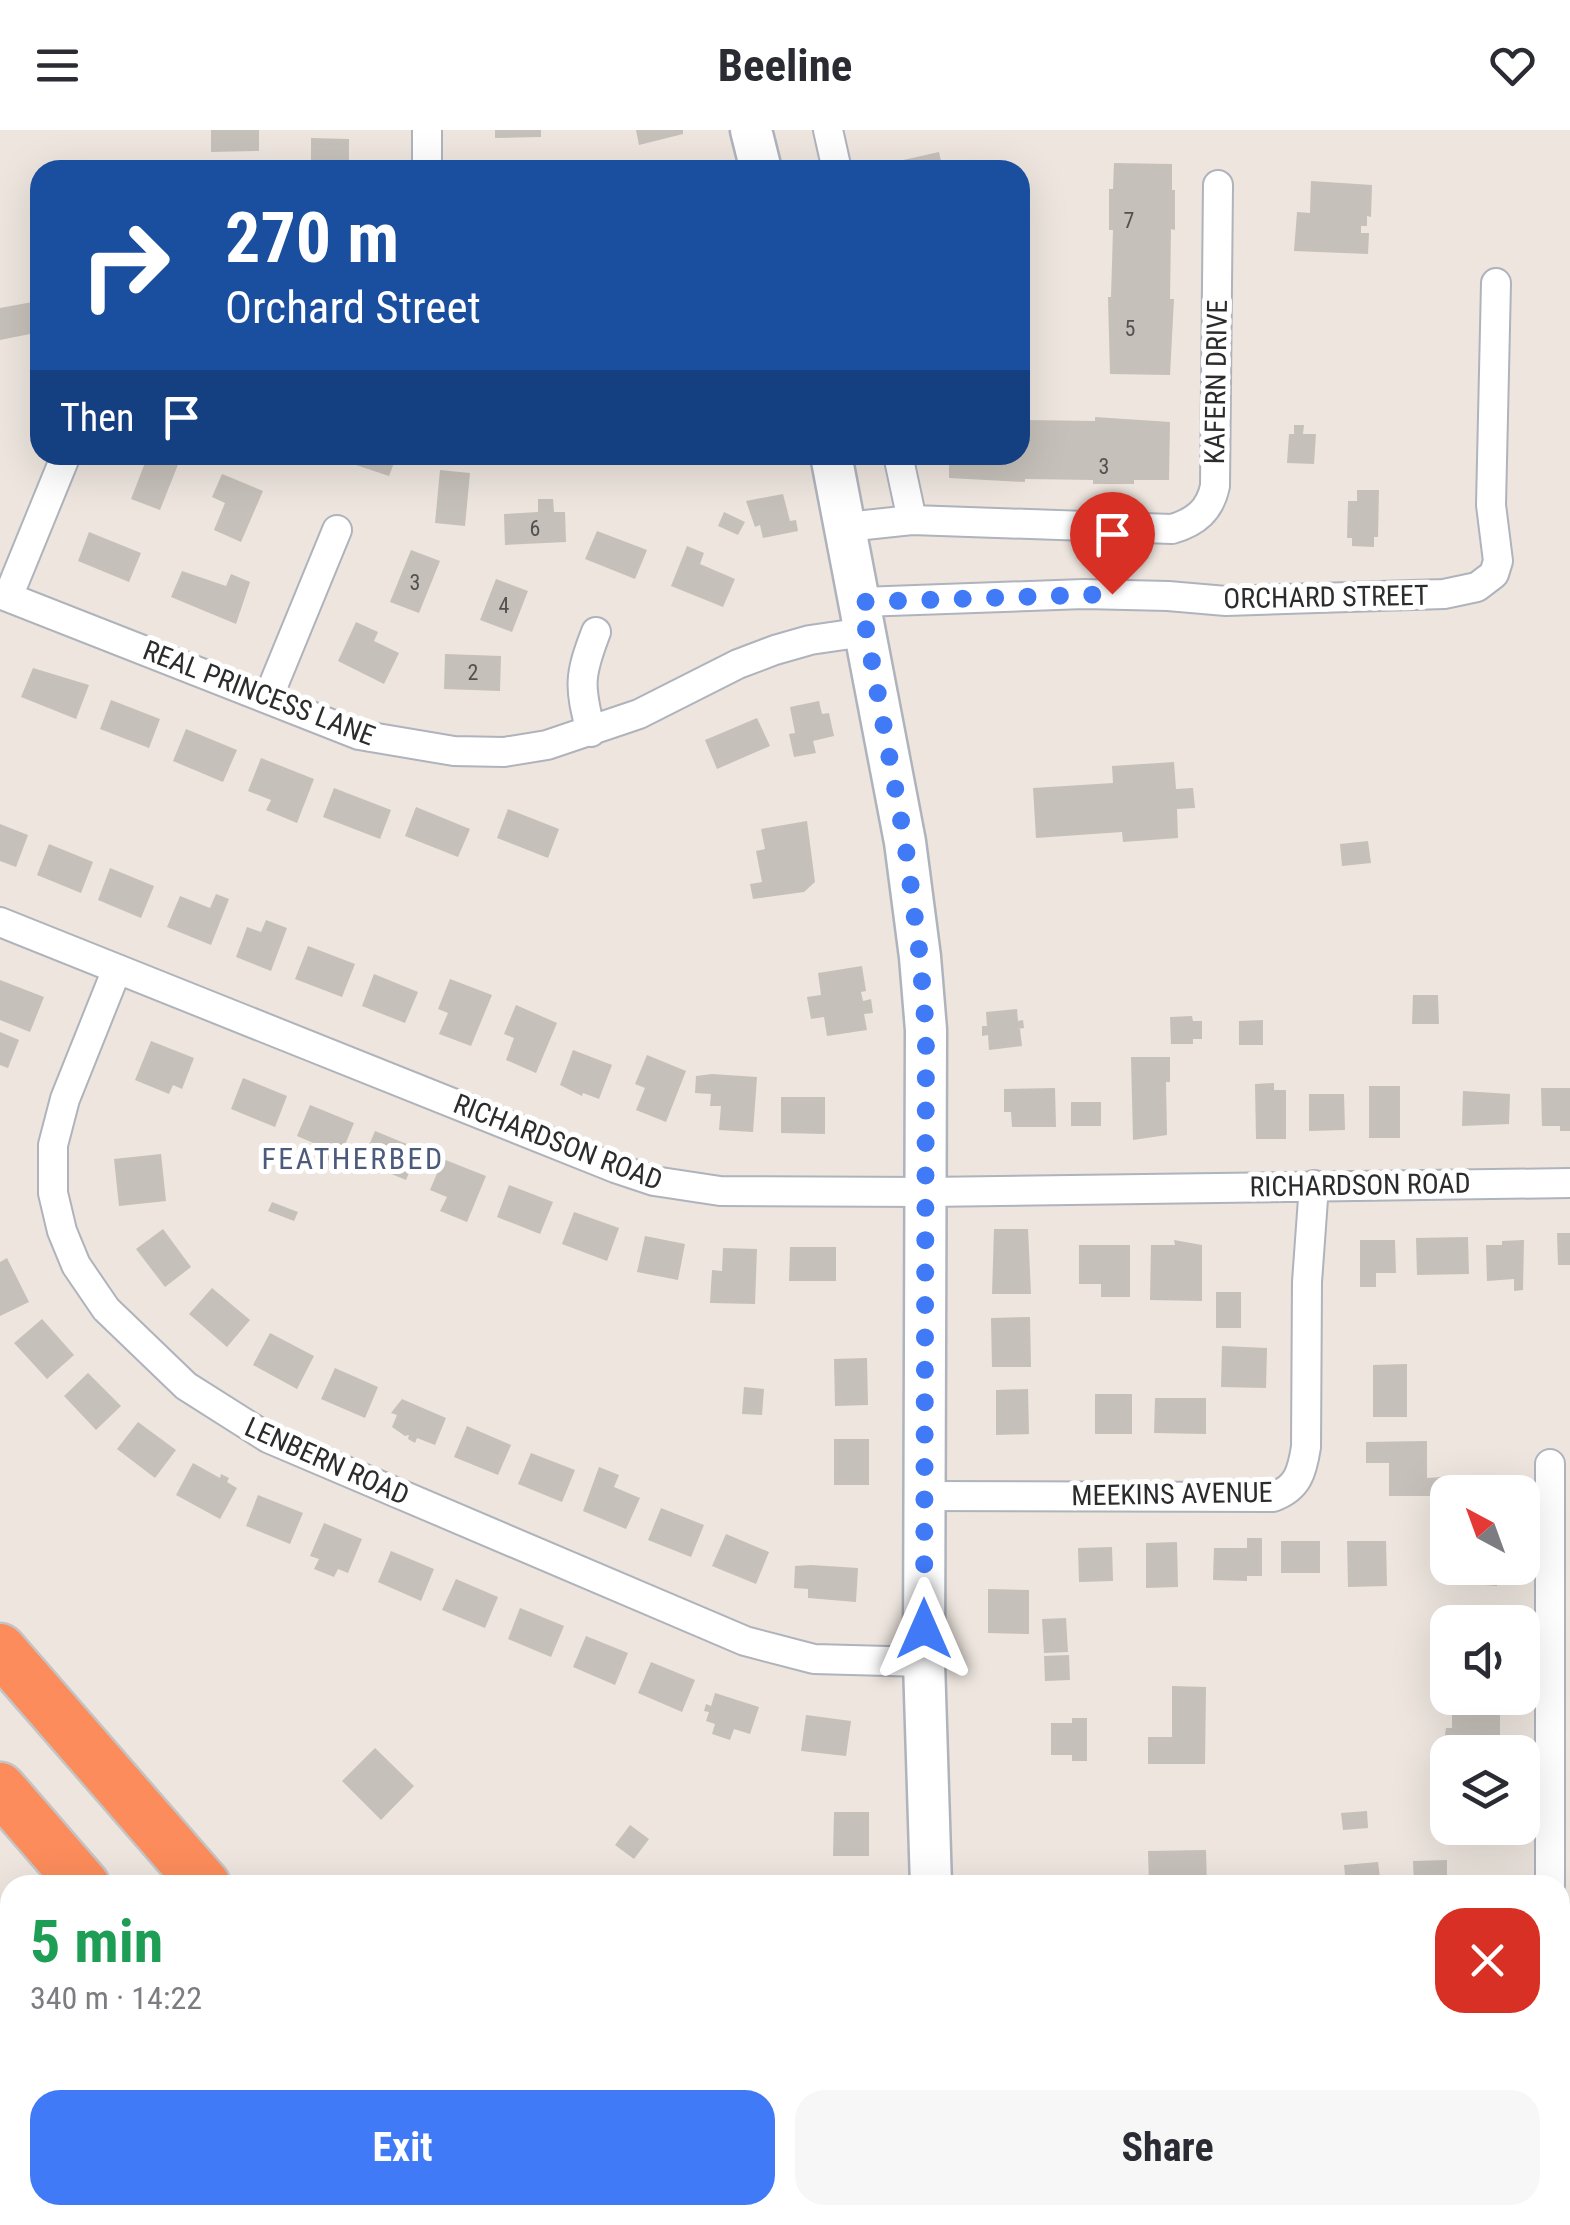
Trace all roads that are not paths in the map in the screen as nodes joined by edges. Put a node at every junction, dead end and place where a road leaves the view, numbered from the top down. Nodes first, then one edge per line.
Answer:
1 (427, 130) edge
2 (751, 130) edge
3 (828, 130) edge
4 (427, 160) edge
5 (758, 160) edge
6 (835, 160) edge
7 (1218, 185) dead end
8 (1496, 283) dead end
9 (62, 465) edge
10 (833, 465) edge
11 (900, 465) edge
12 (912, 520) junction
13 (846, 527) junction
14 (337, 530) dead end
15 (4, 596) edge
16 (863, 618) junction
17 (596, 632) dead end
18 (268, 698) junction
19 (590, 732) junction
20 (0, 922) edge
21 (117, 969) junction
22 (1570, 1183) edge
23 (1314, 1185) junction
24 (927, 1192) junction
25 (1550, 1464) dead end
26 (925, 1496) junction
27 (0, 1648) edge
28 (924, 1662) junction
29 (0, 1788) edge
30 (75, 1875) edge
31 (196, 1875) edge
32 (930, 1875) edge
33 (1550, 1875) edge

1 - 4 street
2 - 5 street
3 - 6 street
7 - 12 street, KAFERN DRIVE
8 - 16 street, ORCHARD STREET
9 - 15 street
10 - 13 street
11 - 12 street
12 - 13 street, KAFERN DRIVE
13 - 16 street
14 - 18 street
15 - 18 street, REAL PRINCESS LANE
16 - 19 street, REAL PRINCESS LANE
16 - 24 street
17 - 19 street
18 - 19 street, REAL PRINCESS LANE
20 - 21 street, RICHARDSON ROAD
21 - 24 street, RICHARDSON ROAD
21 - 28 street, LENBERN ROAD
22 - 23 street, RICHARDSON ROAD
23 - 24 street, RICHARDSON ROAD
23 - 26 street, MEEKINS AVENUE
24 - 26 street
25 - 33 street
26 - 28 street
27 - 31 highway
28 - 32 street
29 - 30 highway

